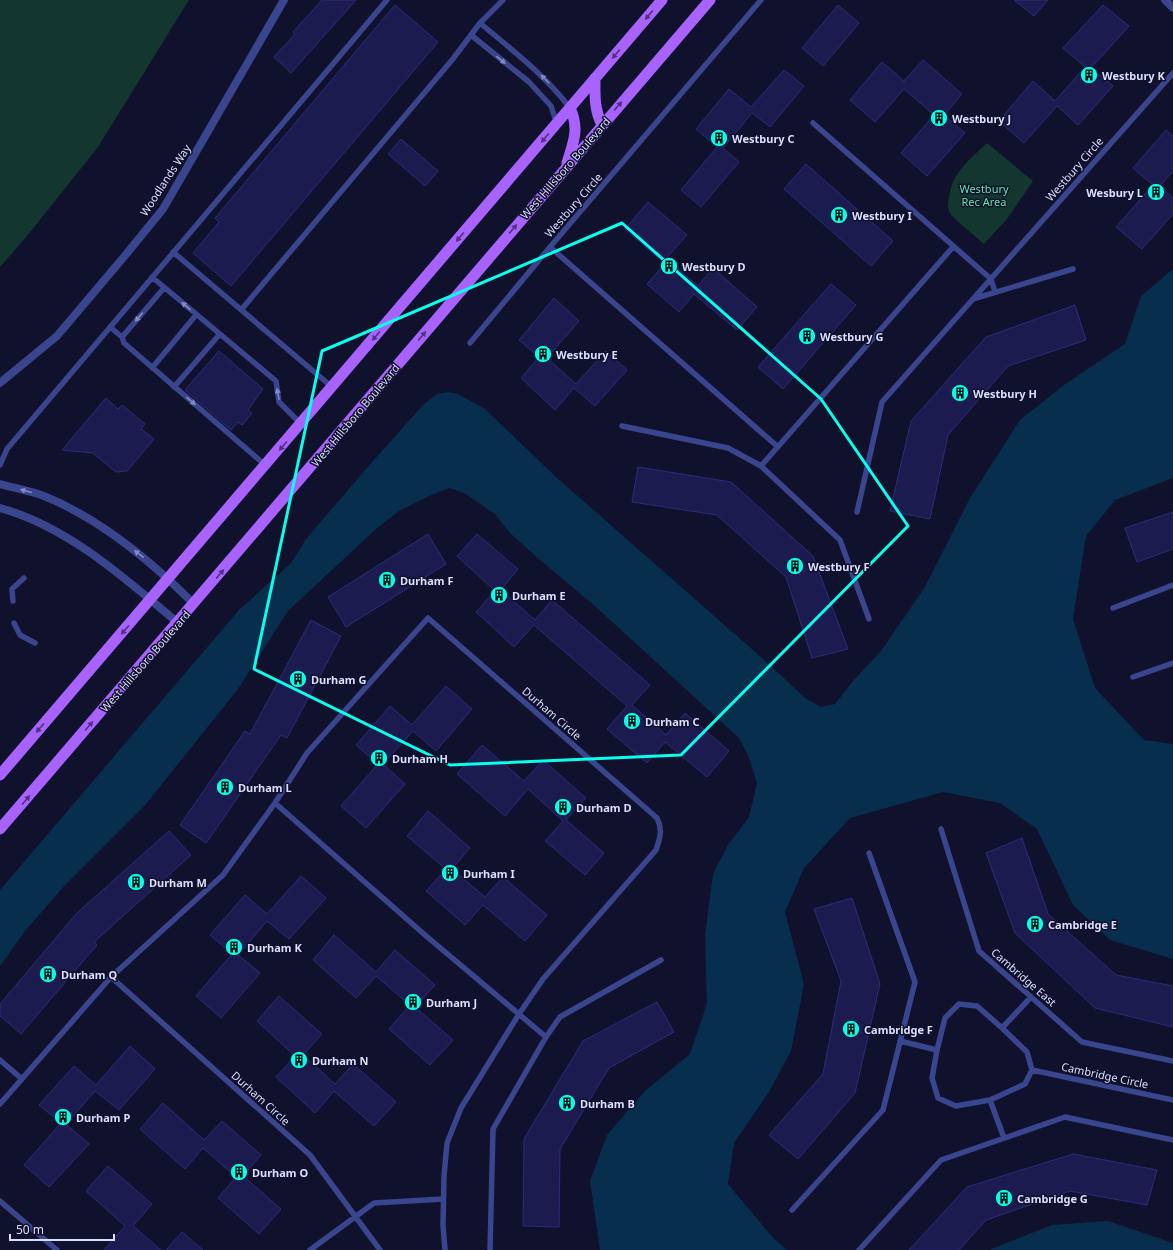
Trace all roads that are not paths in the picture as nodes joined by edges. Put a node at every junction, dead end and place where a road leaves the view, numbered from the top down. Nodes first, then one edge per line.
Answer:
1 (284, 0) edge
2 (386, 0) edge
3 (503, 0) edge
4 (662, 0) edge
5 (710, 0) edge
6 (761, 0) edge
7 (1165, 0) edge
8 (1173, 8) edge
9 (480, 23) junction
10 (471, 36) junction
11 (1173, 73) edge
12 (595, 78) junction
13 (570, 108) junction
14 (813, 123) dead end
15 (557, 124) junction
16 (602, 125) junction
17 (566, 167) junction
18 (953, 246) junction
19 (550, 247) junction
20 (173, 252) junction
21 (1073, 269) dead end
22 (152, 278) junction
23 (991, 279) junction
24 (164, 288) junction
25 (995, 292) junction
26 (973, 299) junction
27 (241, 310) junction
28 (196, 315) junction
29 (110, 327) junction
30 (219, 334) junction
31 (122, 337) junction
32 (470, 343) dead end
33 (152, 368) junction
34 (0, 383) edge
35 (174, 387) junction
36 (332, 387) junction
37 (301, 424) junction
38 (622, 426) dead end
39 (778, 447) junction
40 (0, 465) edge
41 (266, 466) junction
42 (761, 466) junction
43 (0, 484) edge
44 (0, 508) edge
45 (857, 512) dead end
46 (24, 578) dead end
47 (170, 579) junction
48 (1173, 585) edge
49 (151, 600) junction
50 (13, 601) dead end
51 (194, 604) junction
52 (1113, 608) dead end
53 (869, 619) dead end
54 (14, 623) dead end
55 (178, 623) junction
56 (35, 643) dead end
57 (1173, 663) edge
58 (1133, 677) dead end
59 (0, 775) edge
60 (275, 802) junction
61 (0, 829) edge
62 (941, 829) dead end
63 (869, 853) dead end
64 (661, 960) dead end
65 (111, 977) junction
66 (1031, 996) junction
67 (518, 1014) junction
68 (1002, 1028) junction
69 (546, 1037) junction
70 (900, 1041) junction
71 (937, 1050) junction
72 (0, 1060) edge
73 (1173, 1061) edge
74 (1032, 1070) junction
75 (22, 1079) junction
76 (990, 1100) junction
77 (1173, 1100) edge
78 (0, 1104) edge
79 (1004, 1138) junction
80 (1173, 1140) edge
81 (443, 1199) junction
82 (0, 1201) edge
83 (792, 1210) dead end
84 (355, 1216) junction
85 (57, 1250) edge
86 (310, 1250) edge
87 (380, 1250) edge
88 (445, 1250) edge
89 (490, 1250) edge
90 (859, 1250) edge

1 - 34 street, Woodlands Way
2 - 20 lane
3 - 9 lane
4 -> 12 main road
16 -> 5 main road, West Hillsboro Boulevard
6 - 19 lane, Westbury Circle
7 - 8 street
9 - 10 lane
13 -> 9 lane
10 -> 15 lane
10 - 27 lane
11 - 23 lane, Westbury Circle
12 - 13 main road
12 - 16 main road
13 - 15 main road
13 - 17 main road
14 - 18 lane
15 -> 36 main road
16 - 17 main road, West Hillsboro Boulevard
51 -> 17 main road, West Hillsboro Boulevard
18 - 23 lane
18 - 39 lane
19 - 32 lane
19 - 39 lane, Westbury Circle
20 - 22 lane
20 - 27 lane
21 - 25 lane
22 - 24 lane
22 - 29 lane
23 - 25 lane
23 - 26 lane, Westbury Circle
28 -> 24 lane
24 -> 31 lane
25 - 26 lane
26 - 45 lane
27 - 36 lane
28 - 30 lane
28 - 33 lane
29 - 31 lane
29 - 40 lane
30 - 35 lane
37 -> 30 lane
31 - 33 lane
33 - 35 lane
35 -> 41 lane
36 - 37 main road
37 -> 41 main road
38 - 42 lane
39 - 42 lane
41 - 47 main road
42 - 53 lane
47 -> 43 street
44 - 49 street
46 - 50 lane
47 - 49 main road
47 - 51 street
48 - 52 lane
49 - 55 street
49 -> 59 main road
51 - 55 main road, West Hillsboro Boulevard
54 - 56 lane
61 -> 55 main road, West Hillsboro Boulevard
57 - 58 lane
60 - 65 lane, Durham Circle
60 - 67 lane
60 - 67 lane, Durham Circle
62 - 66 lane, Cambridge East
63 - 70 lane
64 - 69 lane
65 - 75 lane, Durham Circle
65 - 84 lane, Durham Circle
66 - 68 lane
66 - 73 lane, Cambridge East
67 - 69 lane
67 - 81 lane, Durham Circle
68 - 71 lane
68 - 74 lane
69 - 89 lane
70 - 71 lane
70 - 83 lane
71 - 76 lane
72 - 75 lane
74 - 76 lane
74 - 77 lane, Cambridge Circle
75 - 78 lane, Durham Circle
76 - 79 lane
79 - 80 lane
79 - 90 lane
81 - 84 lane
81 - 88 lane, Durham Circle
82 - 85 lane
84 - 86 lane
84 - 87 lane, Durham Circle

